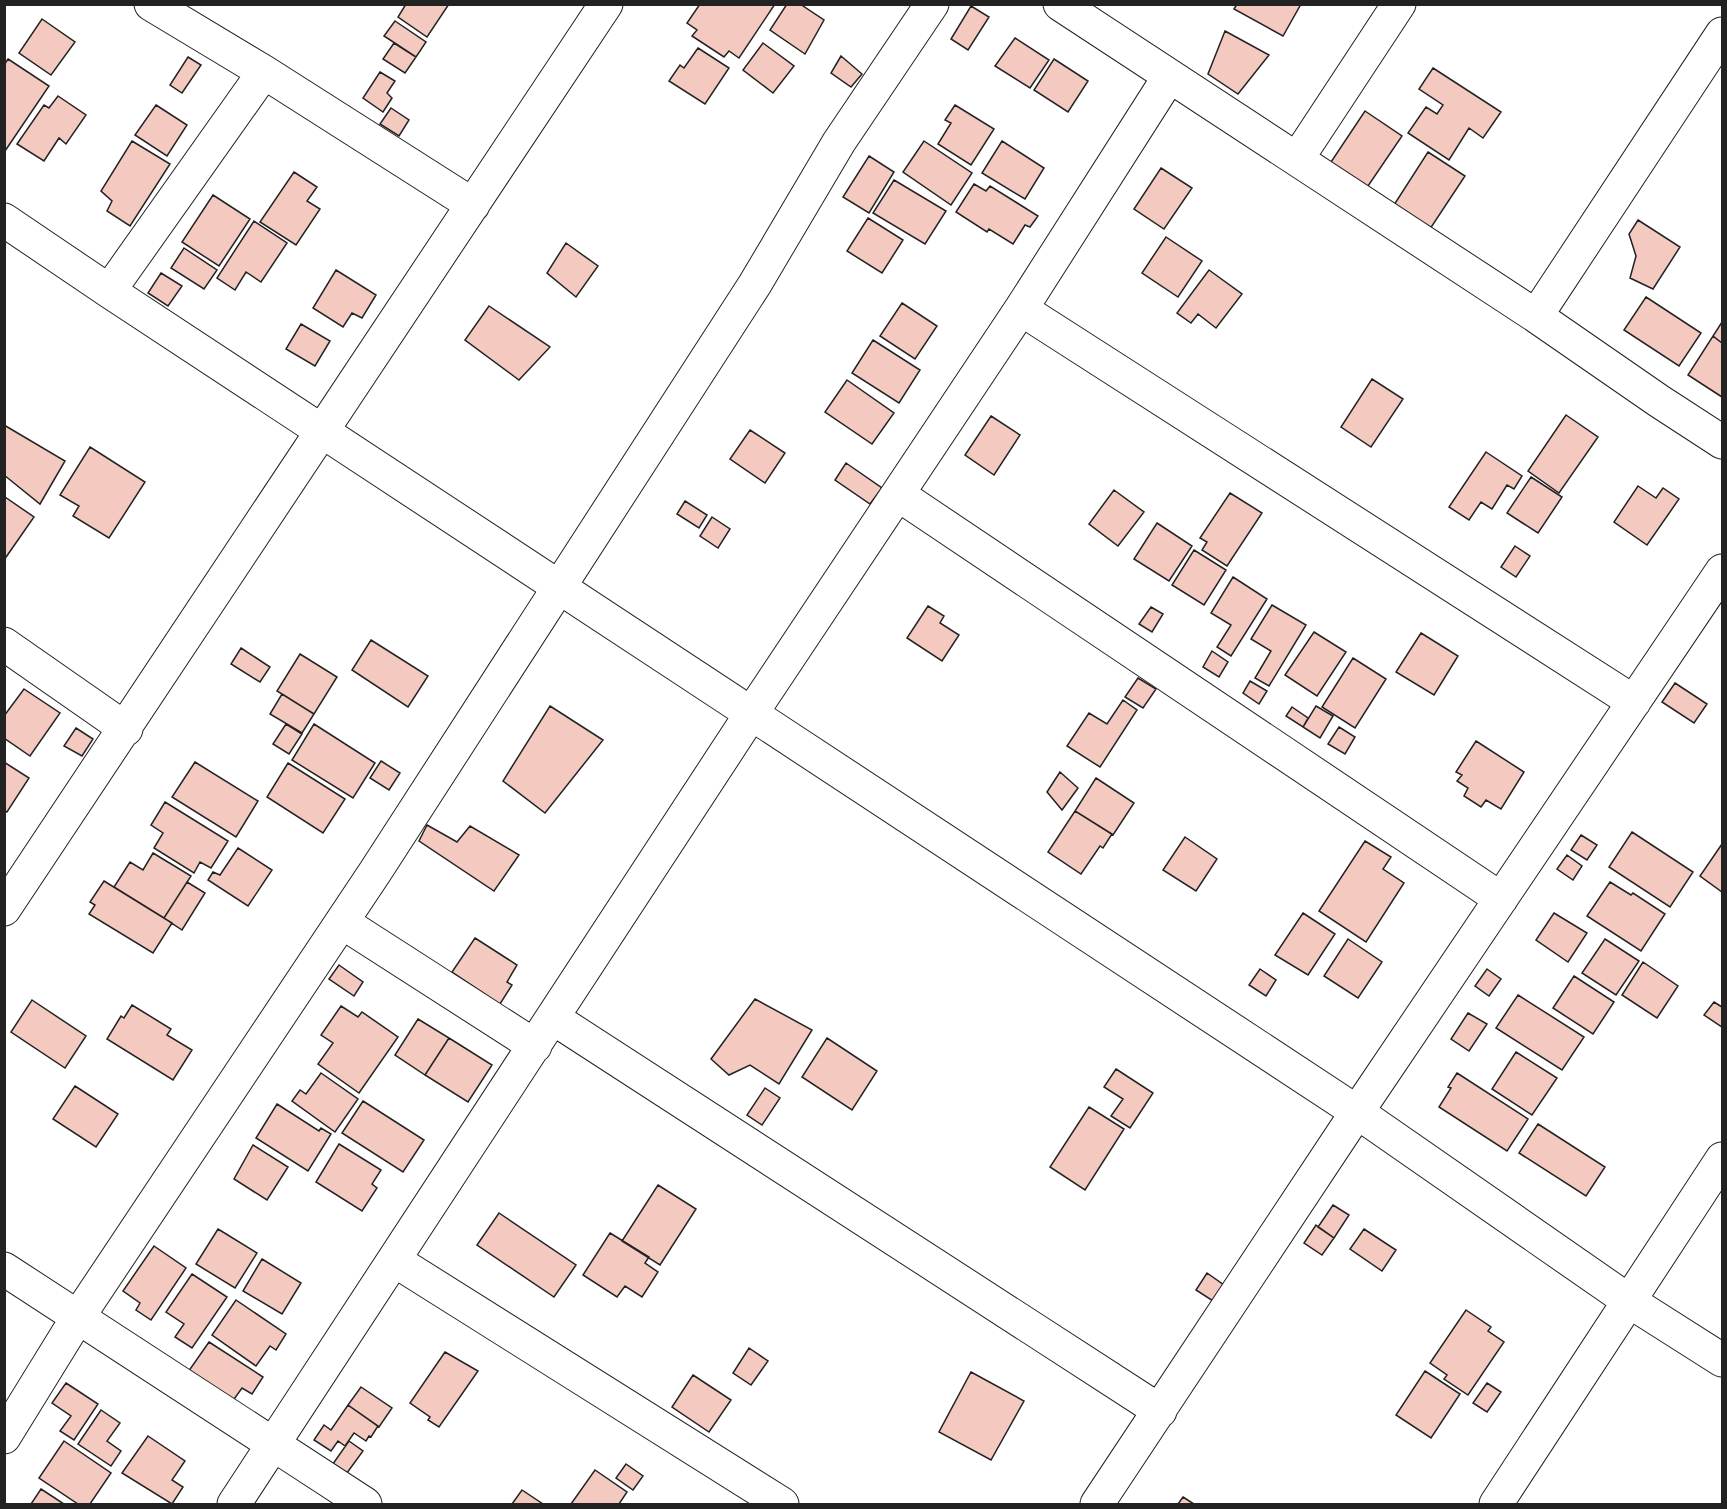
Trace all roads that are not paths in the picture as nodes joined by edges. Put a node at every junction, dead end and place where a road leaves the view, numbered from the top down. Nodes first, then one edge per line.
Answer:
1 (151, 4) edge
2 (932, 4) edge
3 (1399, 4) edge
4 (1061, 5) edge
5 (602, 6) edge
6 (1722, 34) edge
7 (264, 72) junction
8 (1168, 77) junction
9 (1297, 159) junction
10 (473, 205) junction
11 (4, 220) edge
12 (109, 291) junction
13 (1021, 309) junction
14 (1536, 316) junction
15 (323, 430) junction
16 (1722, 442) edge
17 (899, 495) junction
18 (1722, 571) edge
19 (559, 587) junction
20 (4, 645) edge
21 (1634, 702) junction
22 (752, 714) junction
23 (126, 729) junction
24 (1501, 899) junction
25 (4, 909) edge
26 (342, 922) junction
27 (553, 1018) junction
28 (535, 1046) junction
29 (1357, 1112) junction
30 (1722, 1159) edge
31 (394, 1260) junction
32 (4, 1269) edge
33 (1629, 1301) junction
34 (78, 1317) junction
35 (1722, 1360) edge
36 (1160, 1411) junction
37 (4, 1437) edge
38 (273, 1444) junction
39 (234, 1504) edge
40 (365, 1504) edge
41 (782, 1504) edge
42 (1097, 1504) edge
43 (1496, 1504) edge

1 - 7 street
2 - 19 street
3 - 9 street
4 - 8 street
5 - 10 street
6 - 14 street
7 - 10 street
7 - 12 street
8 - 9 street
8 - 13 street
9 - 14 street
10 - 15 street
11 - 12 street
12 - 15 street
13 - 17 street
13 - 21 street
14 - 16 street
15 - 19 street
15 - 23 street
17 - 22 street
17 - 24 street
18 - 21 street
19 - 22 street
19 - 26 street
20 - 23 street
21 - 24 street
22 - 27 street
22 - 29 street
23 - 25 street
24 - 29 street
26 - 28 street
26 - 34 street
27 - 28 street
27 - 36 street
28 - 31 street
29 - 33 street
29 - 36 street
30 - 33 street
31 - 38 street
31 - 41 street
32 - 34 street
33 - 35 street
33 - 43 street
34 - 37 street
34 - 38 street
36 - 42 street
38 - 39 street
38 - 40 street

